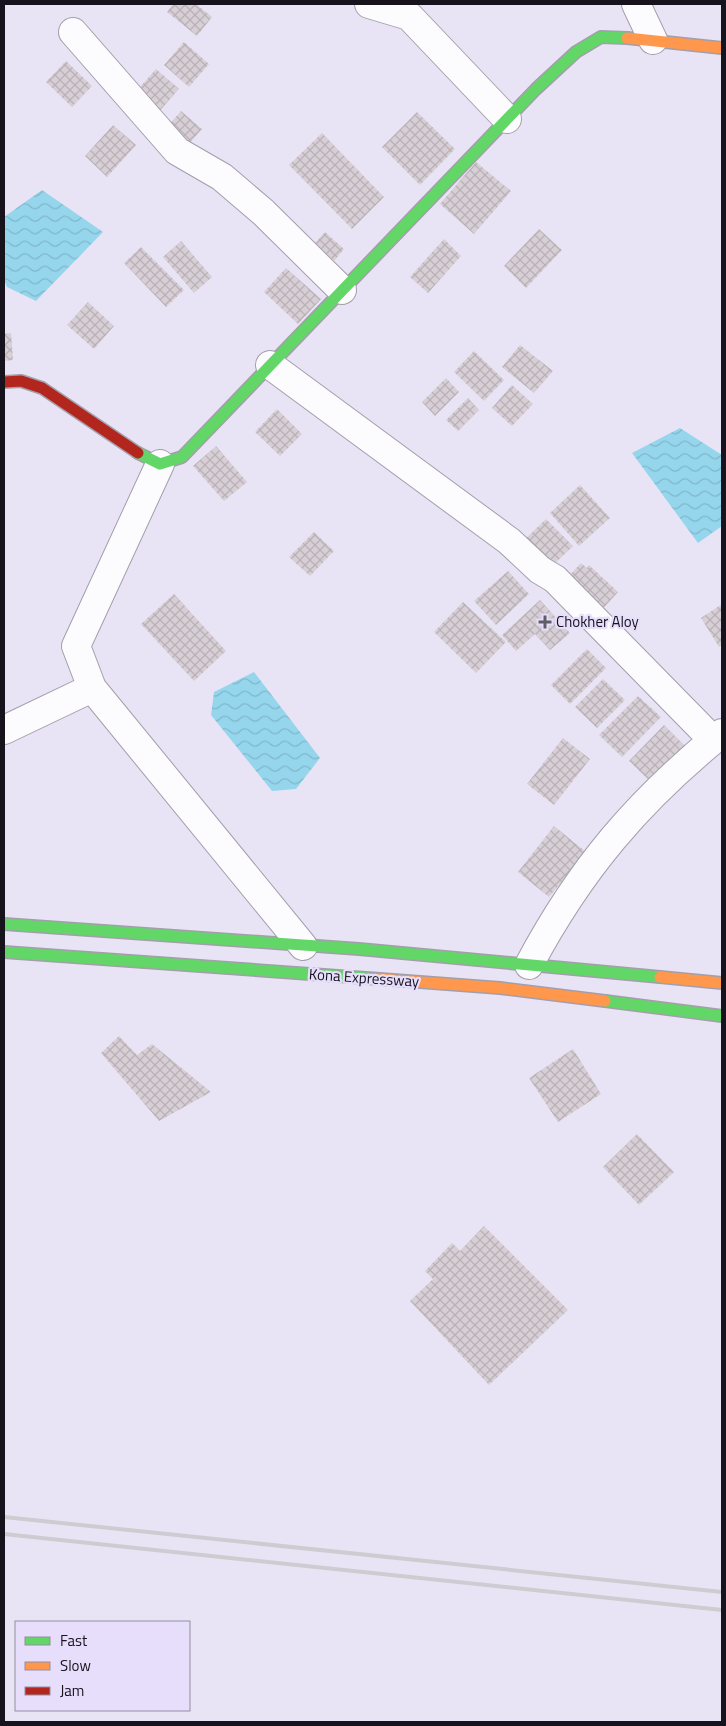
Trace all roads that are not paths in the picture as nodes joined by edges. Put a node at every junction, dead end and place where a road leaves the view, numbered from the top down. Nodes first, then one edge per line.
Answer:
1 (369, 4) edge
2 (636, 4) edge
3 (73, 32) dead end
4 (652, 40) junction
5 (722, 48) edge
6 (507, 119) junction
7 (342, 290) junction
8 (270, 365) junction
9 (4, 382) edge
10 (160, 464) junction
11 (92, 688) junction
12 (4, 730) edge
13 (718, 736) edge
14 (4, 924) edge
15 (303, 946) junction
16 (4, 952) edge
17 (529, 965) junction
18 (722, 983) edge
19 (722, 1016) edge

1 - 6 street
2 - 4 street
3 - 7 street
4 - 5 main road
4 - 6 main road
6 - 7 main road
7 - 8 main road
8 - 10 main road
8 - 13 street
9 - 10 main road
10 - 11 street
11 - 12 street
11 - 15 street
13 - 17 street
14 - 15 main road, Kona Expressway
15 - 17 main road, Kona Expressway
16 - 19 main road, Kona Expressway
17 - 18 main road, Kona Expressway

